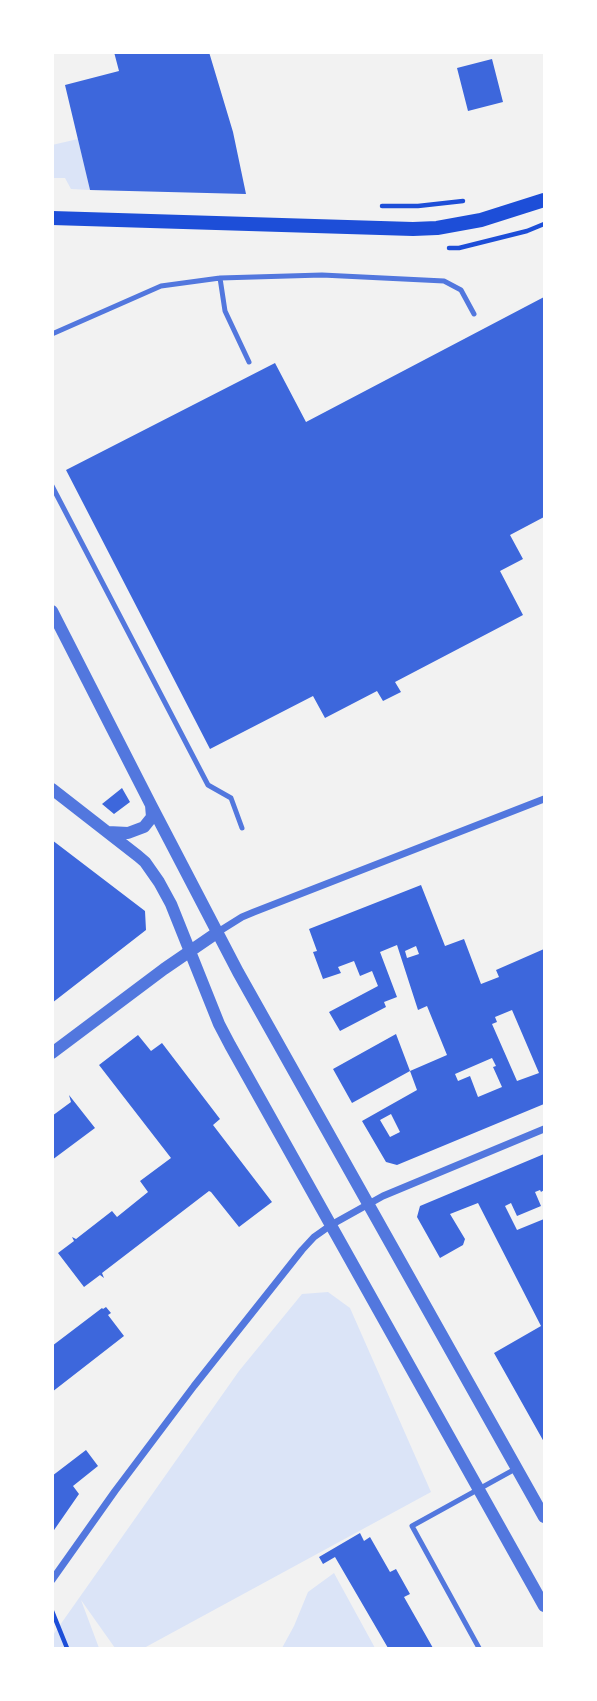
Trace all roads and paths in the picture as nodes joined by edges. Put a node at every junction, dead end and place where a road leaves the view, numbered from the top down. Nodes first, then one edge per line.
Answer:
1 (472, 199) dead end
2 (544, 200) edge
3 (371, 206) dead end
4 (52, 218) edge
5 (220, 278) junction
6 (474, 314) dead end
7 (52, 334) edge
8 (250, 362) dead end
9 (52, 486) edge
10 (52, 611) edge
11 (52, 789) edge
12 (544, 799) edge
13 (151, 805) junction
14 (242, 828) dead end
15 (108, 832) junction
16 (218, 932) junction
17 (189, 952) junction
18 (52, 1054) edge
19 (544, 1129) edge
20 (369, 1203) junction
21 (331, 1225) junction
22 (518, 1468) junction
23 (479, 1489) junction
24 (544, 1517) edge
25 (52, 1580) edge
26 (544, 1605) edge
27 (52, 1611) edge
28 (67, 1648) edge
29 (480, 1648) edge

1 - 3 path
2 - 4 main road
5 - 6 lane
5 - 7 lane
5 - 8 lane
9 - 14 lane
10 - 13 street
11 - 15 street
12 - 16 street
13 - 15 street
13 - 16 street
15 - 17 street
16 - 17 street
16 - 20 street
17 - 18 street
17 - 21 street
19 - 20 street
20 - 21 street
20 - 22 street
21 - 23 street
21 - 25 street
22 - 23 lane
22 - 24 street
23 - 26 street
23 - 29 lane
27 - 28 path

